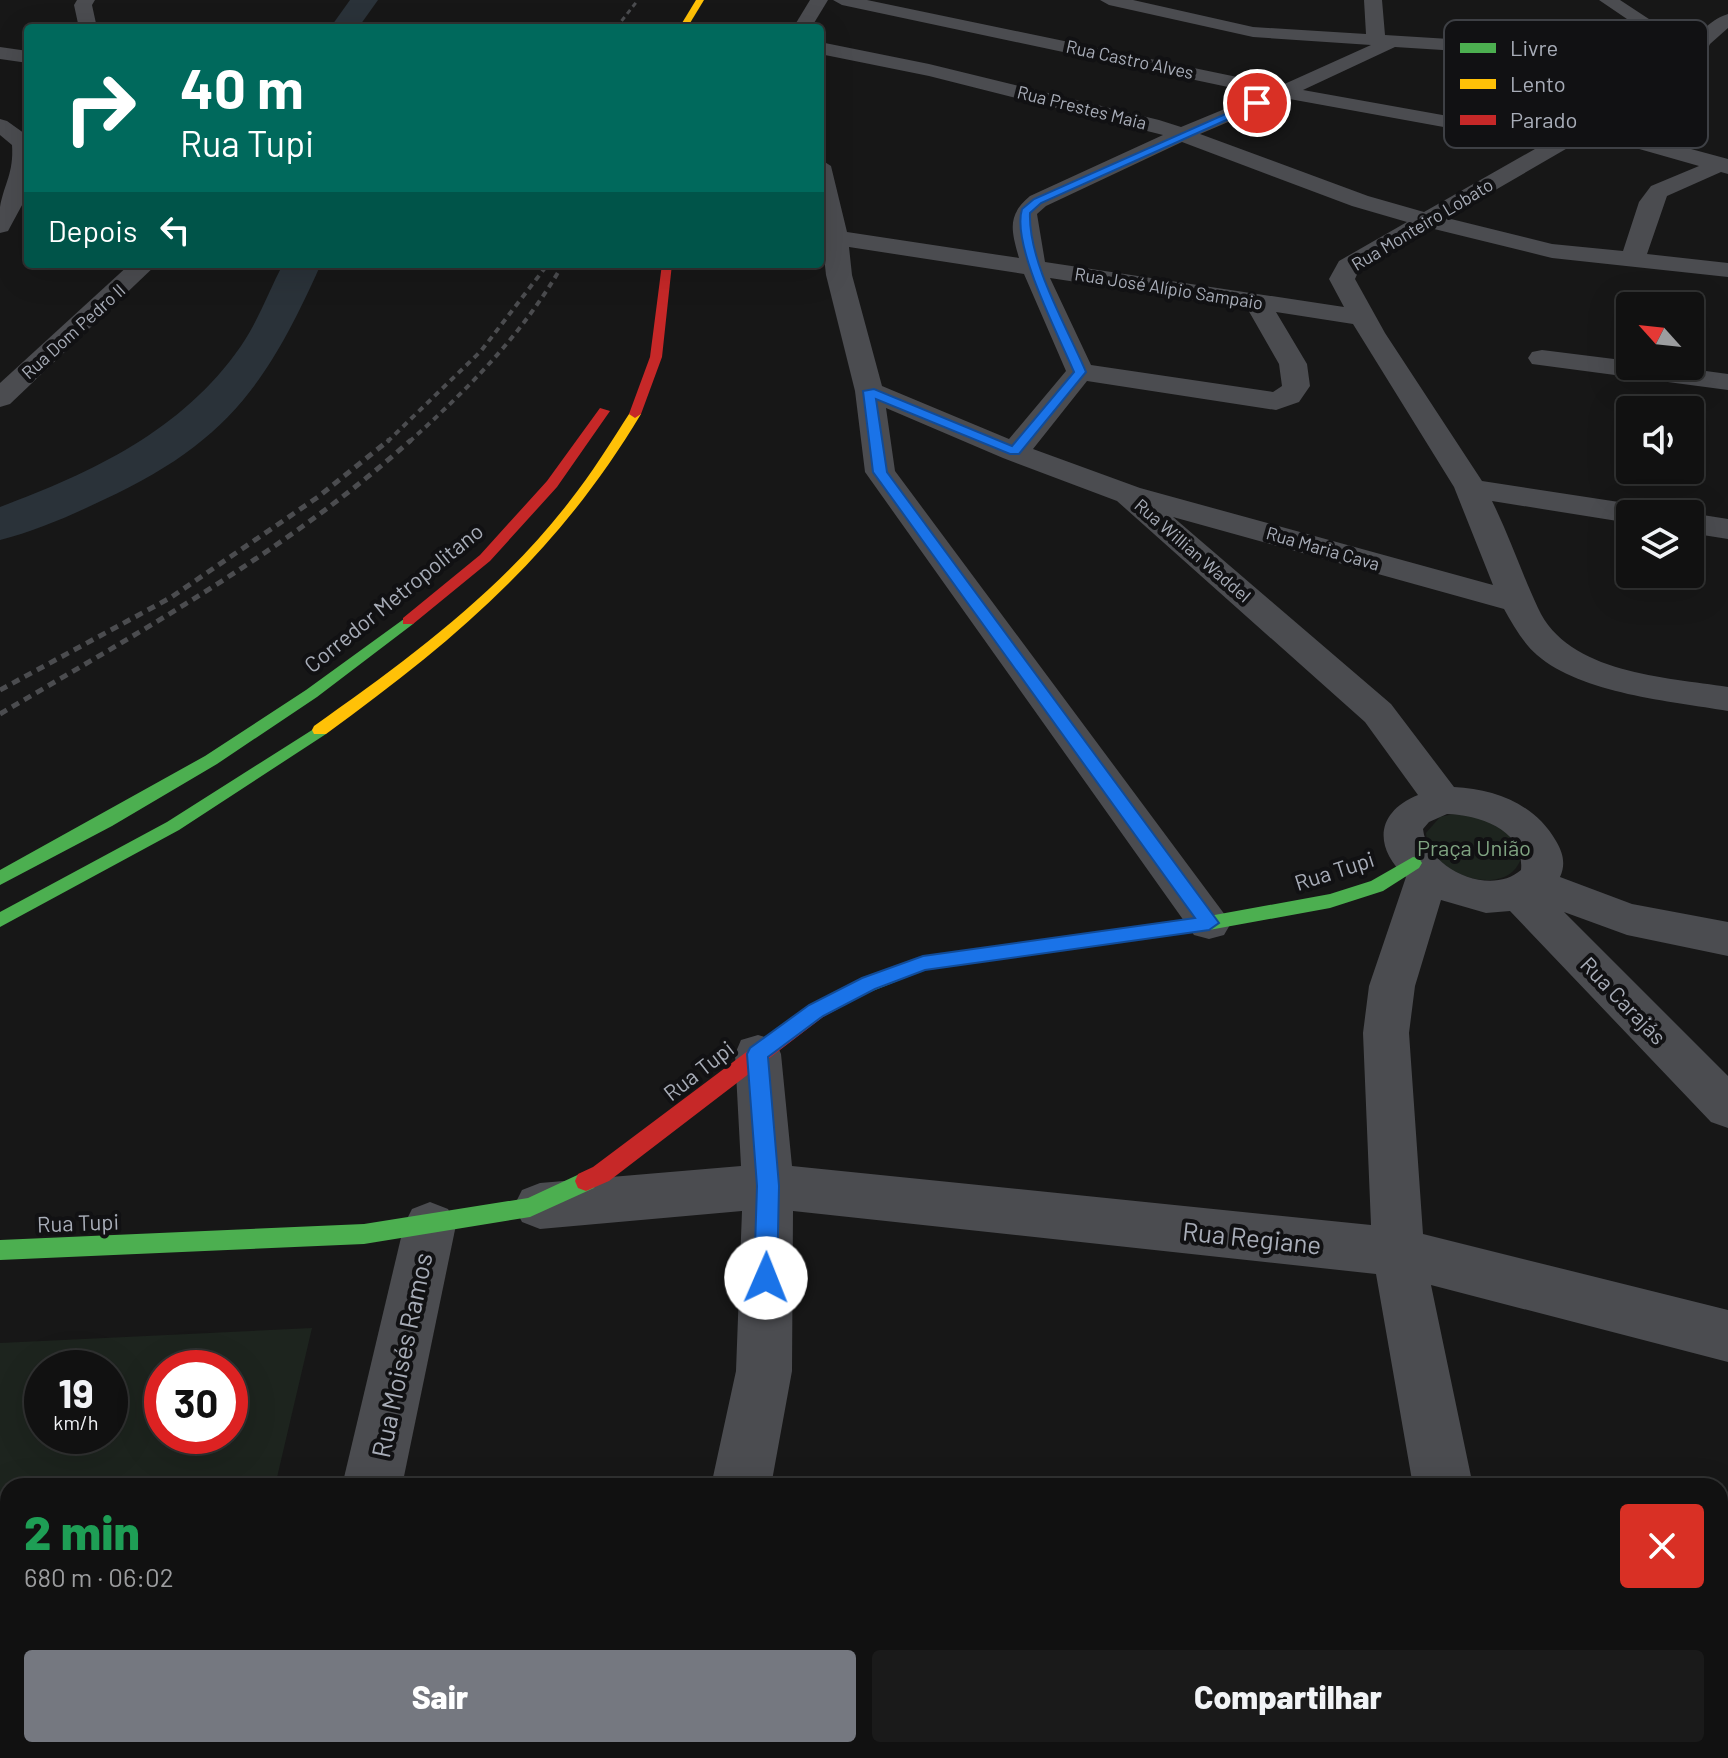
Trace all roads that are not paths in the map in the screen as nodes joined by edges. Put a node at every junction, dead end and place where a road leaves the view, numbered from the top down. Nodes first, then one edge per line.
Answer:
1 (86, 0) edge
2 (686, 0) edge
3 (700, 0) edge
4 (819, 0) edge
5 (842, 0) edge
6 (1109, 0) edge
7 (1373, 0) edge
8 (1608, 0) edge
9 (1728, 19) edge
10 (1637, 20) edge
11 (87, 24) edge
12 (670, 24) edge
13 (680, 24) edge
14 (685, 24) edge
15 (804, 24) edge
16 (1708, 36) edge
17 (1384, 40) junction
18 (1444, 44) edge
19 (824, 49) edge
20 (0, 53) edge
21 (24, 56) edge
22 (1281, 92) junction
23 (1444, 121) edge
24 (0, 125) edge
25 (1181, 135) junction
26 (1549, 148) edge
27 (1662, 148) edge
28 (24, 151) edge
29 (1724, 165) edge
30 (24, 173) edge
31 (824, 184) edge
32 (1429, 221) junction
33 (0, 226) edge
34 (836, 238) junction
35 (1632, 261) junction
36 (141, 268) edge
37 (667, 268) edge
38 (1035, 268) junction
39 (1728, 270) edge
40 (1256, 301) junction
41 (1360, 317) junction
42 (1542, 358) dead end
43 (1080, 372) junction
44 (1728, 382) edge
45 (869, 391) junction
46 (0, 398) edge
47 (611, 398) dead end
48 (1014, 452) junction
49 (1470, 488) junction
50 (1128, 494) junction
51 (1616, 511) edge
52 (1704, 525) edge
53 (1728, 529) edge
54 (1519, 603) junction
55 (1728, 699) edge
56 (1443, 800) junction
57 (20, 868) junction
58 (1420, 869) junction
59 (0, 878) edge
60 (1527, 888) junction
61 (41, 900) junction
62 (0, 920) edge
63 (1209, 923) junction
64 (1728, 939) edge
65 (758, 1054) junction
66 (1728, 1108) edge
67 (768, 1186) junction
68 (530, 1207) junction
69 (430, 1225) junction
70 (0, 1250) edge
71 (1398, 1252) junction
72 (1728, 1336) edge
73 (374, 1478) edge
74 (743, 1478) edge
75 (1441, 1478) edge

1 - 11 street
2 - 12 main road
2 - 13 main road
3 - 14 main road
4 - 15 street
5 - 22 street, Rua Castro Alves
6 - 17 street
7 - 17 street
8 - 10 street
9 - 16 street, Rua Monteiro Lobato
17 - 18 street
17 - 22 street
19 - 25 street, Rua Prestes Maia
20 - 21 street
22 - 23 street, Rua Castro Alves
22 - 25 street
24 - 28 street
25 - 32 street, Rua Prestes Maia
25 - 38 street
26 - 32 street, Rua Monteiro Lobato
27 - 29 street
29 - 35 street
30 - 33 street
31 - 34 street
32 - 35 street, Rua Prestes Maia
32 - 41 street, Rua Monteiro Lobato
34 - 38 street, Rua José Alípio Sampaio
34 - 45 street
35 - 39 street, Rua Prestes Maia
36 - 46 street, Rua Dom Pedro II
37 - 61 main road
38 - 40 street, Rua José Alípio Sampaio
38 - 43 street
40 - 41 street, Rua José Alípio Sampaio
40 - 43 street
41 - 49 street, Rua Monteiro Lobato
42 - 44 street
43 - 48 street
45 - 48 street, Rua Willian Waddel
45 - 63 street
47 - 57 main road, Corredor Metropolitano
48 - 50 street, Rua Willian Waddel
49 - 51 street
49 - 54 street, Rua Monteiro Lobato
50 - 54 street, Rua Maria Cava
50 - 56 street, Rua Willian Waddel
52 - 53 street
54 - 55 street, Rua Monteiro Lobato
56 - 58 street
56 - 60 street
57 - 59 main road, Corredor Metropolitano
57 - 61 main road
58 - 60 street
58 - 63 main road, Rua Tupi
58 - 71 street
60 - 64 street
60 - 66 street, Rua Carajás
61 - 62 main road
63 - 65 main road, Rua Tupi
65 - 67 street
65 - 68 main road, Rua Tupi
67 - 68 street, Rua Regiane
67 - 71 street, Rua Regiane
67 - 74 street
68 - 69 main road, Rua Tupi
69 - 70 main road, Rua Tupi
69 - 73 street, Rua Moisés Ramos
71 - 72 street, Rua Regiane
71 - 75 street

